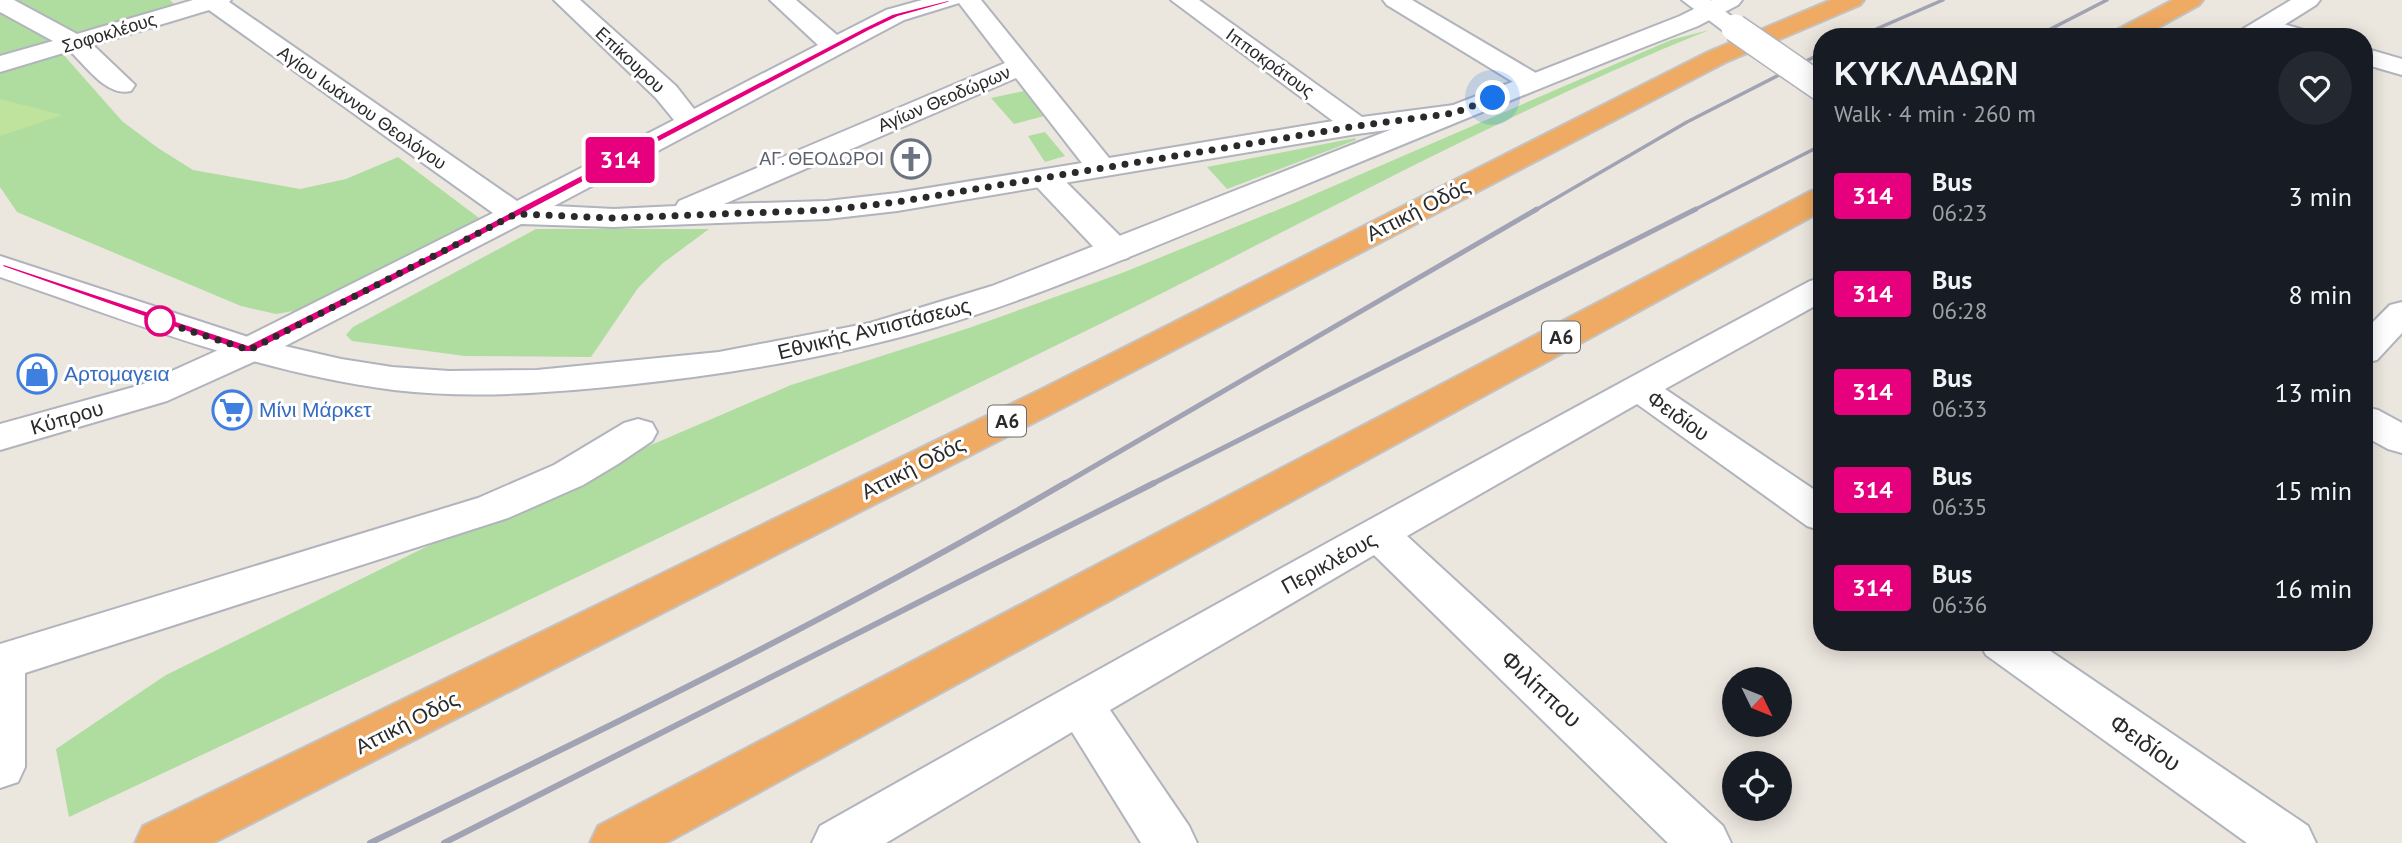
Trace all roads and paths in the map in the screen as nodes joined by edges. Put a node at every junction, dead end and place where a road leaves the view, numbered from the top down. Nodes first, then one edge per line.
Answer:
1 (566, 0) edge
2 (782, 0) edge
3 (948, 0) edge
4 (968, 0) edge
5 (1183, 0) edge
6 (1852, 0) edge
7 (2191, 0) edge
8 (2308, 0) edge
9 (214, 1) edge
10 (0, 2) edge
11 (1409, 2) edge
12 (1717, 10) edge
13 (2139, 28) edge
14 (2262, 28) edge
15 (76, 43) junction
16 (836, 47) junction
17 (2373, 59) edge
18 (0, 64) edge
19 (1019, 67) junction
20 (2402, 67) edge
21 (1813, 81) edge
22 (1532, 82) junction
23 (122, 85) dead end
24 (1454, 113) junction
25 (691, 123) junction
26 (1357, 126) junction
27 (1103, 170) junction
28 (1046, 178) junction
29 (1813, 203) edge
30 (516, 214) junction
31 (675, 214) junction
32 (1116, 251) junction
33 (6, 272) edge
34 (1813, 293) edge
35 (2402, 312) edge
36 (2373, 343) edge
37 (249, 350) junction
38 (1637, 387) junction
39 (2373, 424) edge
40 (638, 432) dead end
41 (0, 437) edge
42 (2402, 440) edge
43 (1813, 510) edge
44 (1379, 535) junction
45 (2015, 651) edge
46 (0, 663) edge
47 (1079, 703) junction
48 (0, 767) edge
49 (162, 843) edge
50 (617, 843) edge
51 (839, 843) edge
52 (1170, 843) edge
53 (1704, 843) edge
54 (2289, 843) edge

1 - 25 street, Επίκουρου
2 - 16 street
3 - 16 street, Κύπρου
4 - 19 street
5 - 26 street, Ιπποκράτους
6 - 49 highway, Αττική Οδός / Α6
7 - 13 highway
8 - 14 street
9 - 15 street, Σοφοκλέους
9 - 30 street, Αγίου Ιωάννου Θεολόγου
10 - 15 street
11 - 22 street
12 - 21 street, bridge
12 - 22 street, Εθνικής Αντιστάσεως
15 - 18 street, Σοφοκλέους
15 - 23 street
16 - 25 street, Κύπρου
17 - 20 street
19 - 27 street
19 - 31 street, Αγίων Θεοδώρων
22 - 24 street, Εθνικής Αντιστάσεως
24 - 26 street
24 - 32 street, Εθνικής Αντιστάσεως
25 - 30 street, Κύπρου
26 - 27 street
27 - 28 street
28 - 31 street
28 - 32 street
29 - 50 highway, Α6
30 - 31 street
30 - 37 street, Κύπρου
32 - 37 street, Εθνικής Αντιστάσεως
33 - 37 street, Εθνικής Αντιστάσεως
34 - 38 street, Περικλέους
35 - 36 street
37 - 41 street, Κύπρου
38 - 43 street, Φειδίου
38 - 44 street, Περικλέους
39 - 42 street
40 - 46 street
44 - 47 street, Περικλέους
44 - 53 street, Φιλίππου
45 - 54 street, Φειδίου
46 - 48 street
47 - 51 street, Περικλέους
47 - 52 street

